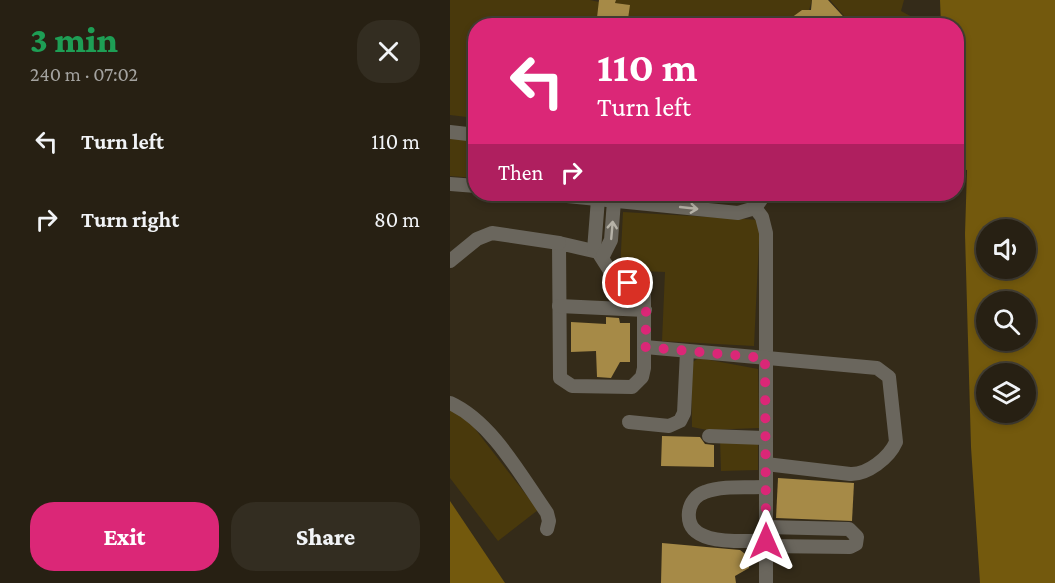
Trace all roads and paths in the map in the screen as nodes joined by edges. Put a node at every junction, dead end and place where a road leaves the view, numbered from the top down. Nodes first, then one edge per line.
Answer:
1 (450, 132) edge
2 (468, 134) edge
3 (450, 183) edge
4 (468, 185) edge
5 (598, 201) edge
6 (614, 201) joint
7 (760, 201) edge
8 (755, 208) junction
9 (559, 243) junction
10 (598, 253) junction
11 (450, 261) edge
12 (558, 306) junction
13 (645, 310) junction
14 (645, 347) junction
15 (687, 351) junction
16 (765, 358) junction
17 (450, 403) edge
18 (629, 422) dead end
19 (709, 436) dead end
20 (765, 438) junction
21 (766, 464) junction
22 (766, 487) junction
23 (547, 530) dead end
24 (766, 538) junction
25 (766, 583) edge

1 - 2 street
3 - 4 street
5 - 10 street
6 -> 8 street
10 -> 6 street
7 - 8 street
8 - 16 street
9 - 10 street
9 - 11 street
9 - 12 street
10 - 13 street
12 - 13 street
12 - 14 street
13 - 14 street
14 - 15 street
15 - 16 street
15 - 18 street
16 - 20 street
16 - 21 street
17 - 23 street
19 - 20 street
20 - 21 street
21 - 22 street
22 - 24 street
22 - 24 street
24 - 24 street
24 - 25 street

